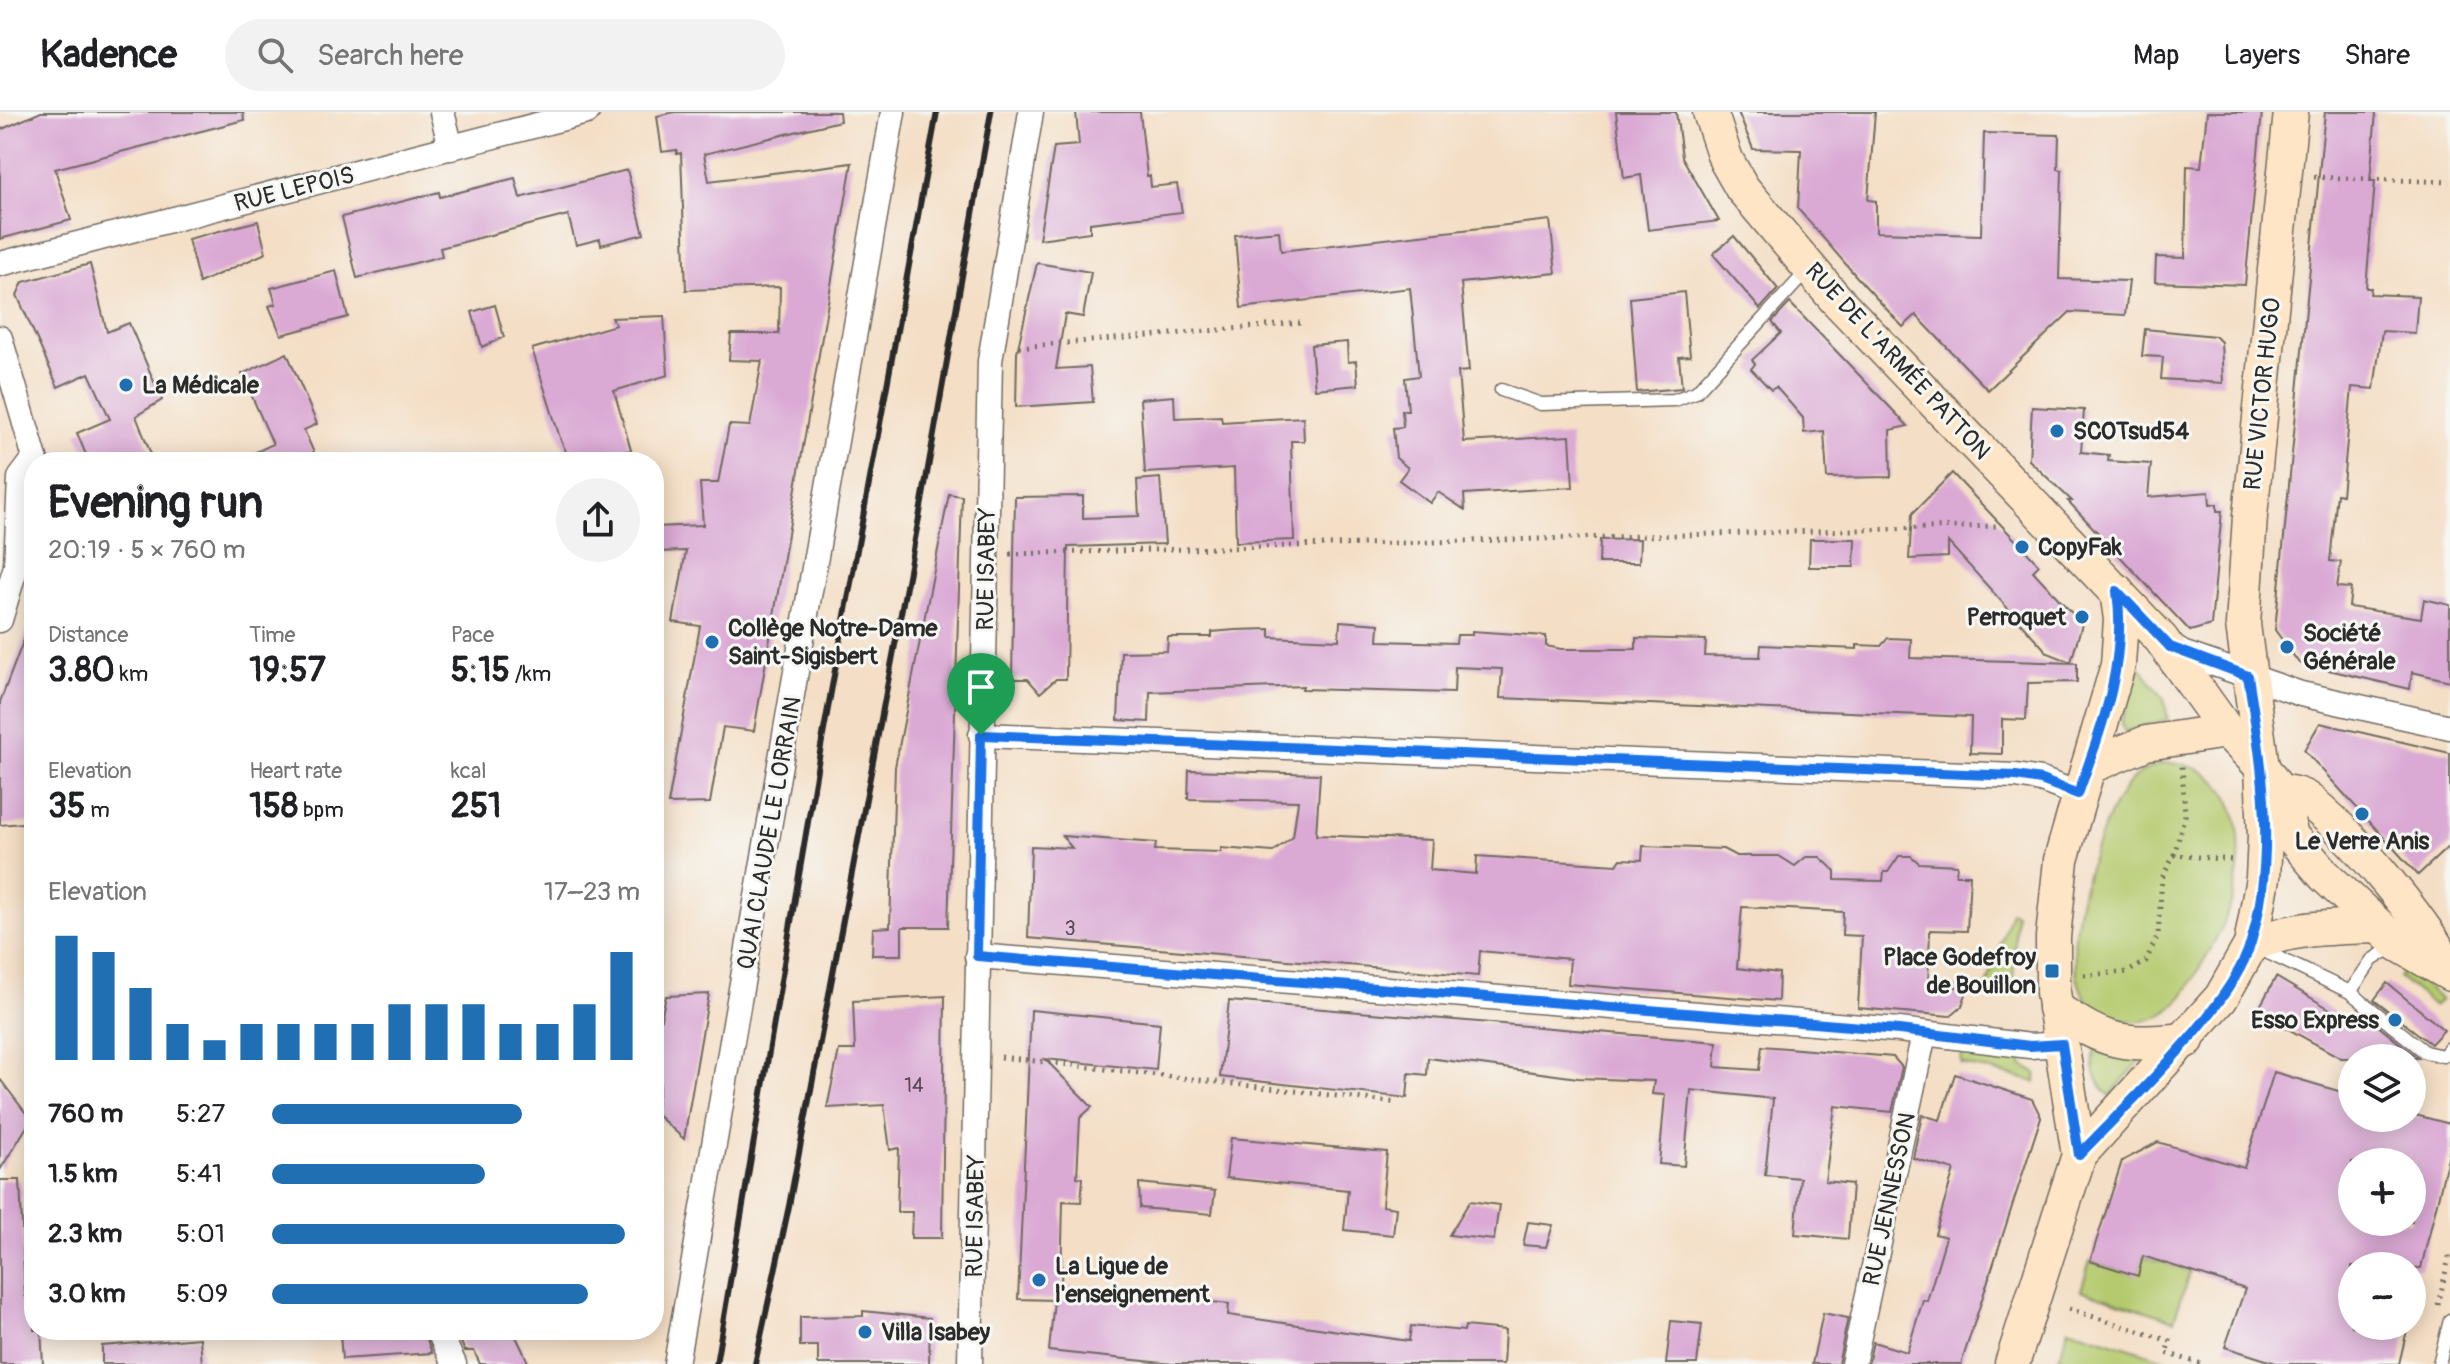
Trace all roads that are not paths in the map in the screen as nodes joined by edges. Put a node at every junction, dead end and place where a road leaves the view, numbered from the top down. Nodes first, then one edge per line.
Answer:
1 (442, 112) edge
2 (587, 112) edge
3 (893, 112) edge
4 (1031, 112) edge
5 (1710, 112) edge
6 (2291, 112) edge
7 (451, 148) junction
8 (0, 264) edge
9 (1810, 268) junction
10 (0, 338) edge
11 (1501, 390) dead end
12 (39, 452) edge
13 (24, 475) edge
14 (2117, 591) junction
15 (0, 620) edge
16 (2161, 639) junction
17 (2248, 676) junction
18 (2450, 727) edge
19 (2227, 731) junction
20 (981, 735) junction
21 (2270, 779) junction
22 (2083, 781) junction
23 (2388, 935) junction
24 (2251, 945) junction
25 (977, 956) junction
26 (2450, 972) edge
27 (2350, 992) junction
28 (2055, 1008) junction
29 (1924, 1034) junction
30 (2187, 1040) junction
31 (2062, 1044) junction
32 (2450, 1048) edge
33 (2079, 1155) junction
34 (2450, 1320) edge
35 (443, 1340) edge
36 (454, 1364) edge
37 (676, 1364) edge
38 (970, 1364) edge
39 (1853, 1364) edge
40 (2012, 1364) edge
41 (2439, 1364) edge

1 - 7 street
2 - 7 street, RUE LEPOIS
3 - 37 street, QUAI CLAUDE LE LORRAIN
4 - 20 street, RUE ISABEY
5 - 9 main road, RUE DE L'ARMÉE PATTON
6 - 17 main road, RUE VICTOR HUGO
7 - 8 street, RUE LEPOIS
9 - 11 lane
9 - 14 main road, RUE DE L'ARMÉE PATTON
10 - 12 street
13 - 15 street
14 - 16 main road, RUE DE L'ARMÉE PATTON
14 - 22 main road
16 - 17 street
16 - 19 main road, RUE DE L'ARMÉE PATTON
17 - 18 street
17 - 21 main road, RUE VICTOR HUGO
19 - 21 main road, RUE DE L'ARMÉE PATTON
19 - 22 main road
20 - 22 street
20 - 25 street, RUE ISABEY
21 - 23 main road
21 - 24 main road
21 - 26 main road
22 - 28 main road
23 - 24 main road
23 - 26 main road
23 - 27 lane
24 - 27 lane
24 - 30 main road
25 - 29 street
25 - 38 street, RUE ISABEY
27 - 32 lane
28 - 30 main road
28 - 31 main road
29 - 31 street
29 - 39 street, RUE JENNESSON
30 - 33 main road
31 - 33 main road
33 - 40 main road
34 - 41 lane
35 - 36 street

